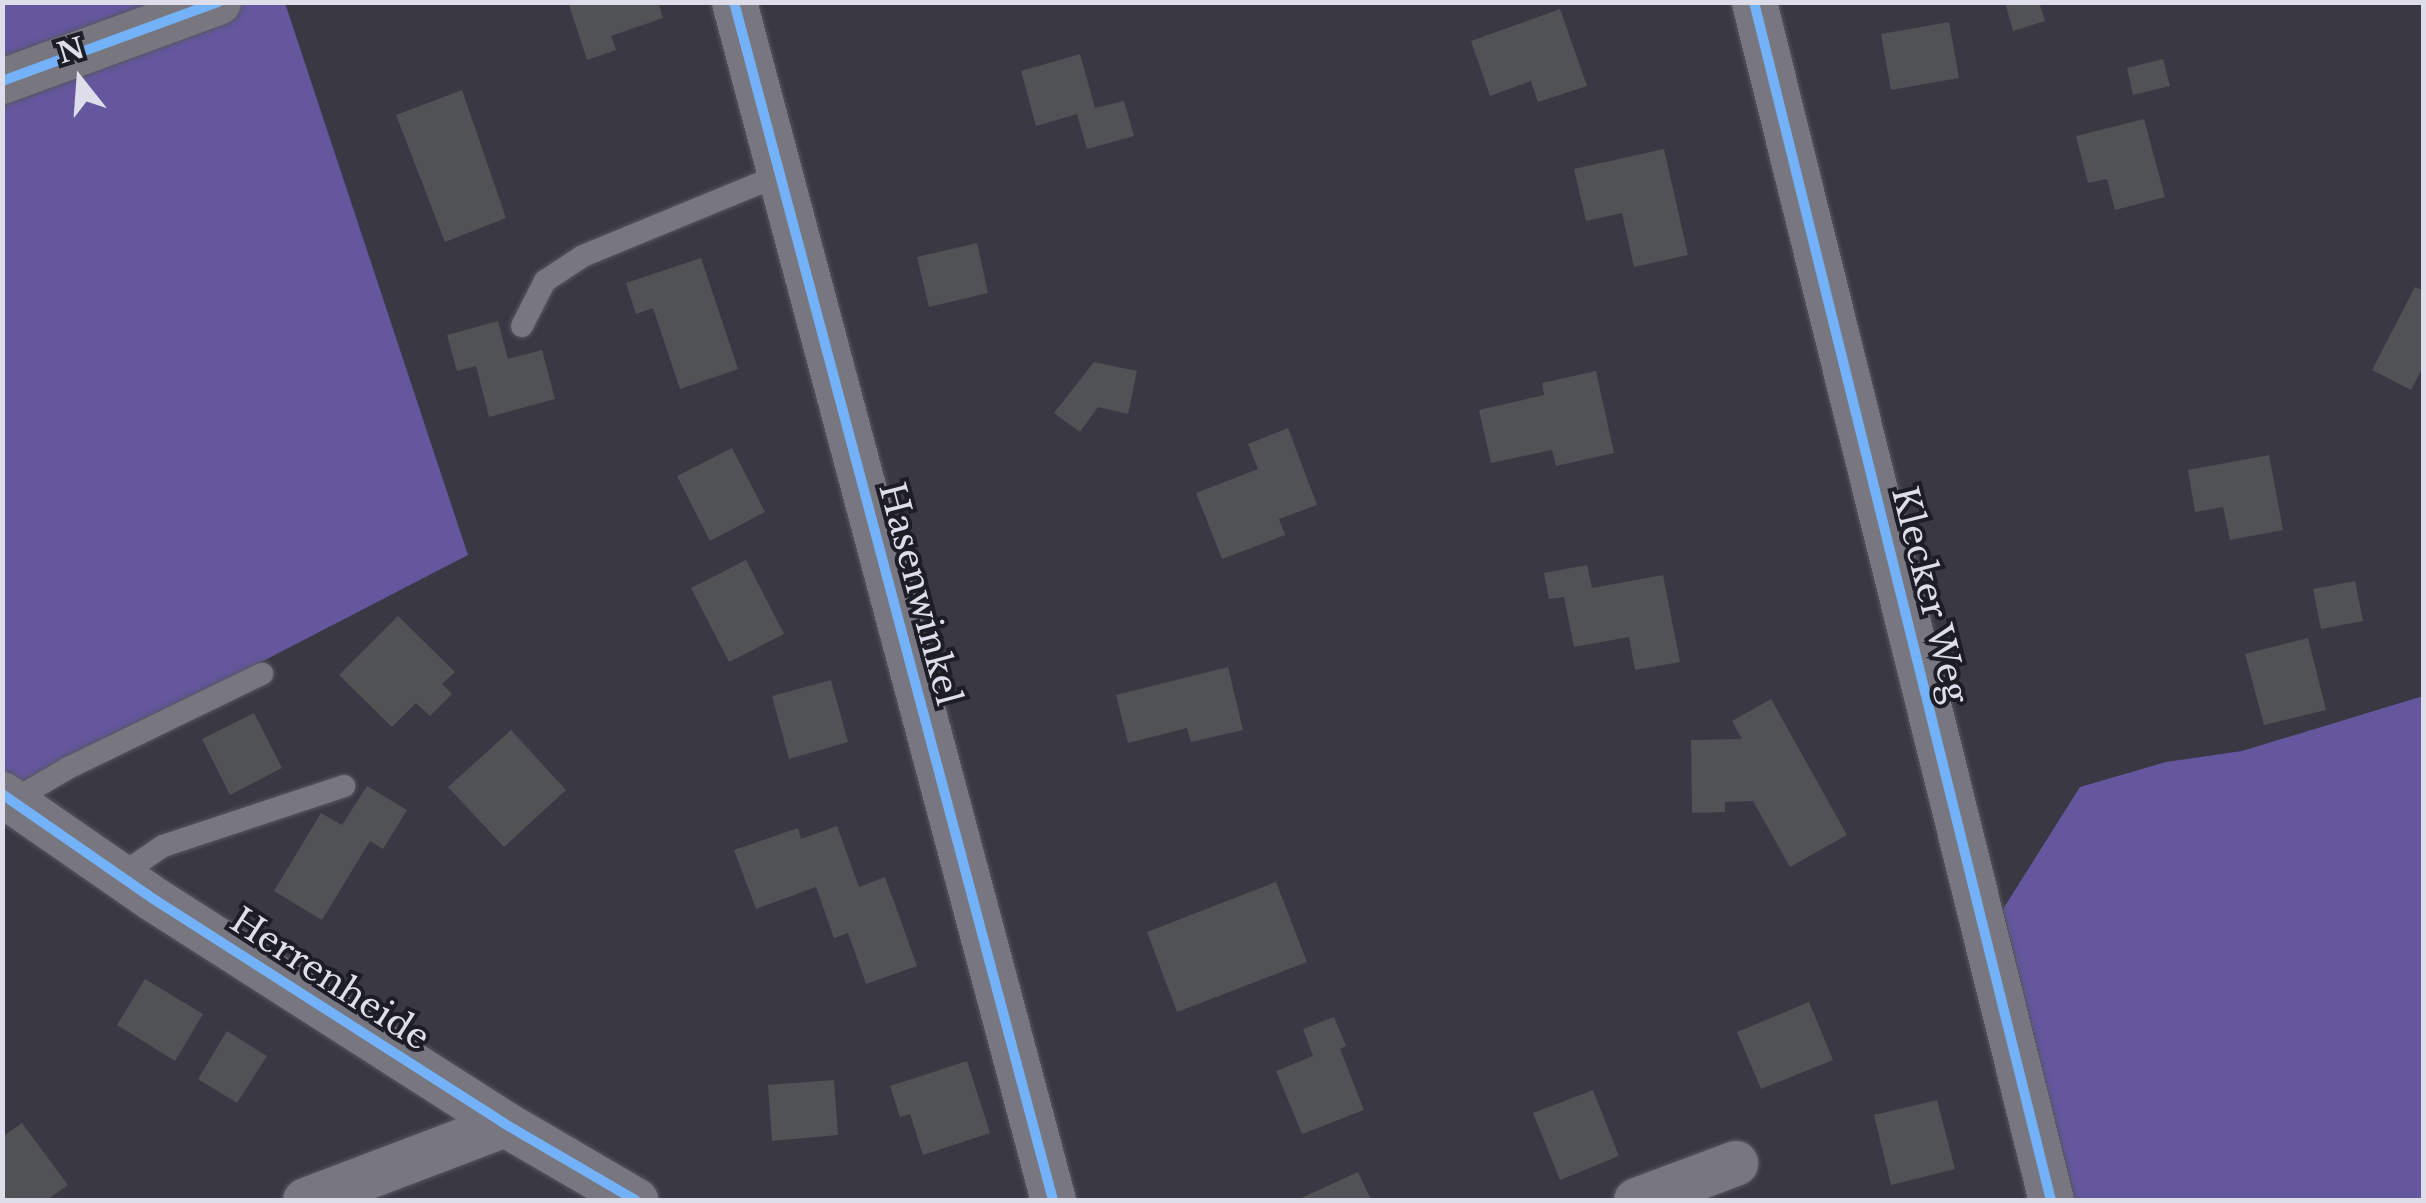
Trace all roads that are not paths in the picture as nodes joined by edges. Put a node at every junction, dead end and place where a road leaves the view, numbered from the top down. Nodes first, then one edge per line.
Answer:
1 (218, 2) edge
2 (734, 2) edge
3 (1754, 2) edge
4 (2, 81) edge
5 (780, 175) junction
6 (522, 326) dead end
7 (262, 674) dead end
8 (344, 786) dead end
9 (7, 797) edge
10 (119, 876) junction
11 (505, 1124) junction
12 (1735, 1163) dead end
13 (305, 1200) edge
14 (635, 1200) edge
15 (1053, 1200) edge
16 (1636, 1200) edge
17 (2051, 1200) edge

1 - 4 street
2 - 5 street, Hasenwinkel
3 - 17 street, Klecker Weg
5 - 6 lane
5 - 15 street, Hasenwinkel
7 - 9 lane
8 - 10 lane
9 - 10 street, Herrenheide
10 - 11 street, Herrenheide
11 - 13 street
11 - 14 street, Herrenheide
12 - 16 street

